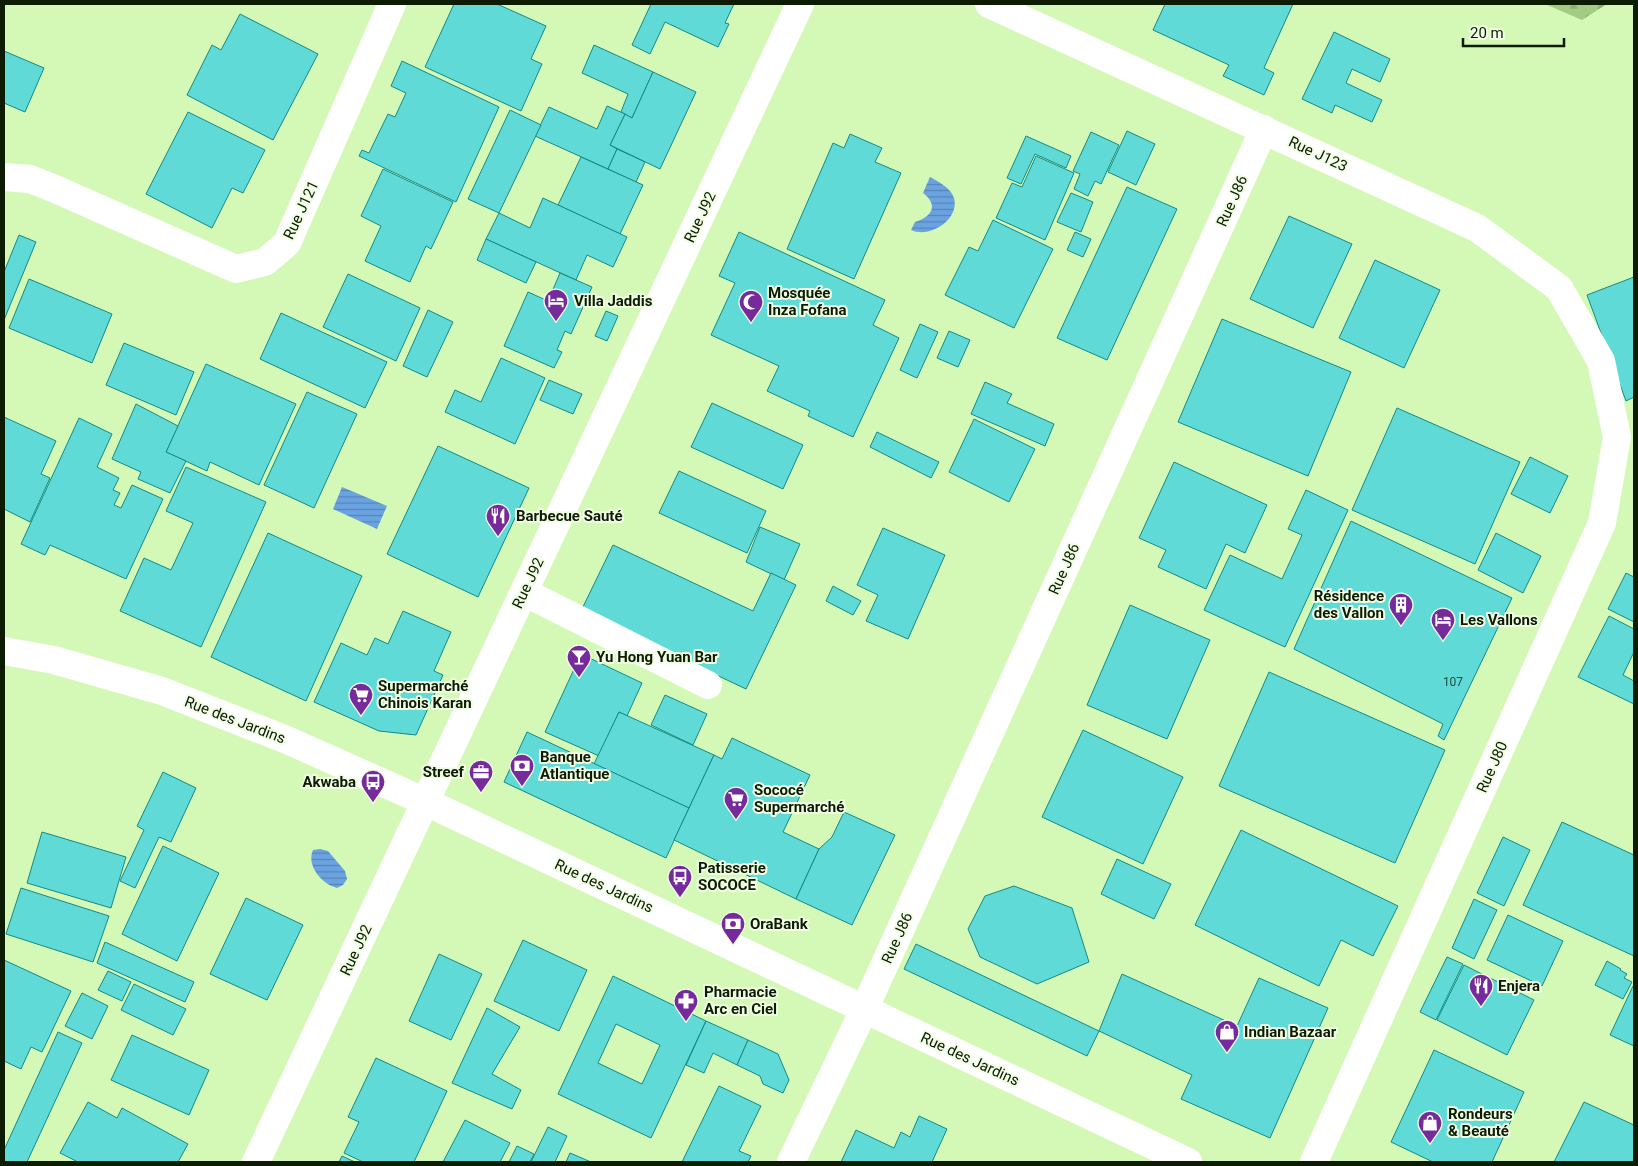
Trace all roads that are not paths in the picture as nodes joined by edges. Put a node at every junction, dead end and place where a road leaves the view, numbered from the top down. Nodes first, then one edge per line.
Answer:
1 (392, 4) edge
2 (800, 4) edge
3 (989, 4) edge
4 (1264, 129) junction
5 (4, 177) edge
6 (1601, 360) joint
7 (524, 592) junction
8 (4, 652) edge
9 (708, 685) dead end
10 (426, 802) junction
11 (864, 1010) junction
12 (256, 1162) edge
13 (791, 1162) edge
14 (1188, 1162) edge
15 (1314, 1162) edge

1 - 5 street, Rue J121
2 - 7 street, Rue J92
3 - 4 street, Rue J123
4 - 6 street, Rue J123
4 - 11 street, Rue J86
6 - 15 street, Rue J80
7 - 9 street
7 - 10 street, Rue J92
8 - 10 street, Rue des Jardins
10 - 11 street, Rue des Jardins
10 - 12 street, Rue J92
11 - 13 street, Rue J86
11 - 14 street, Rue des Jardins

